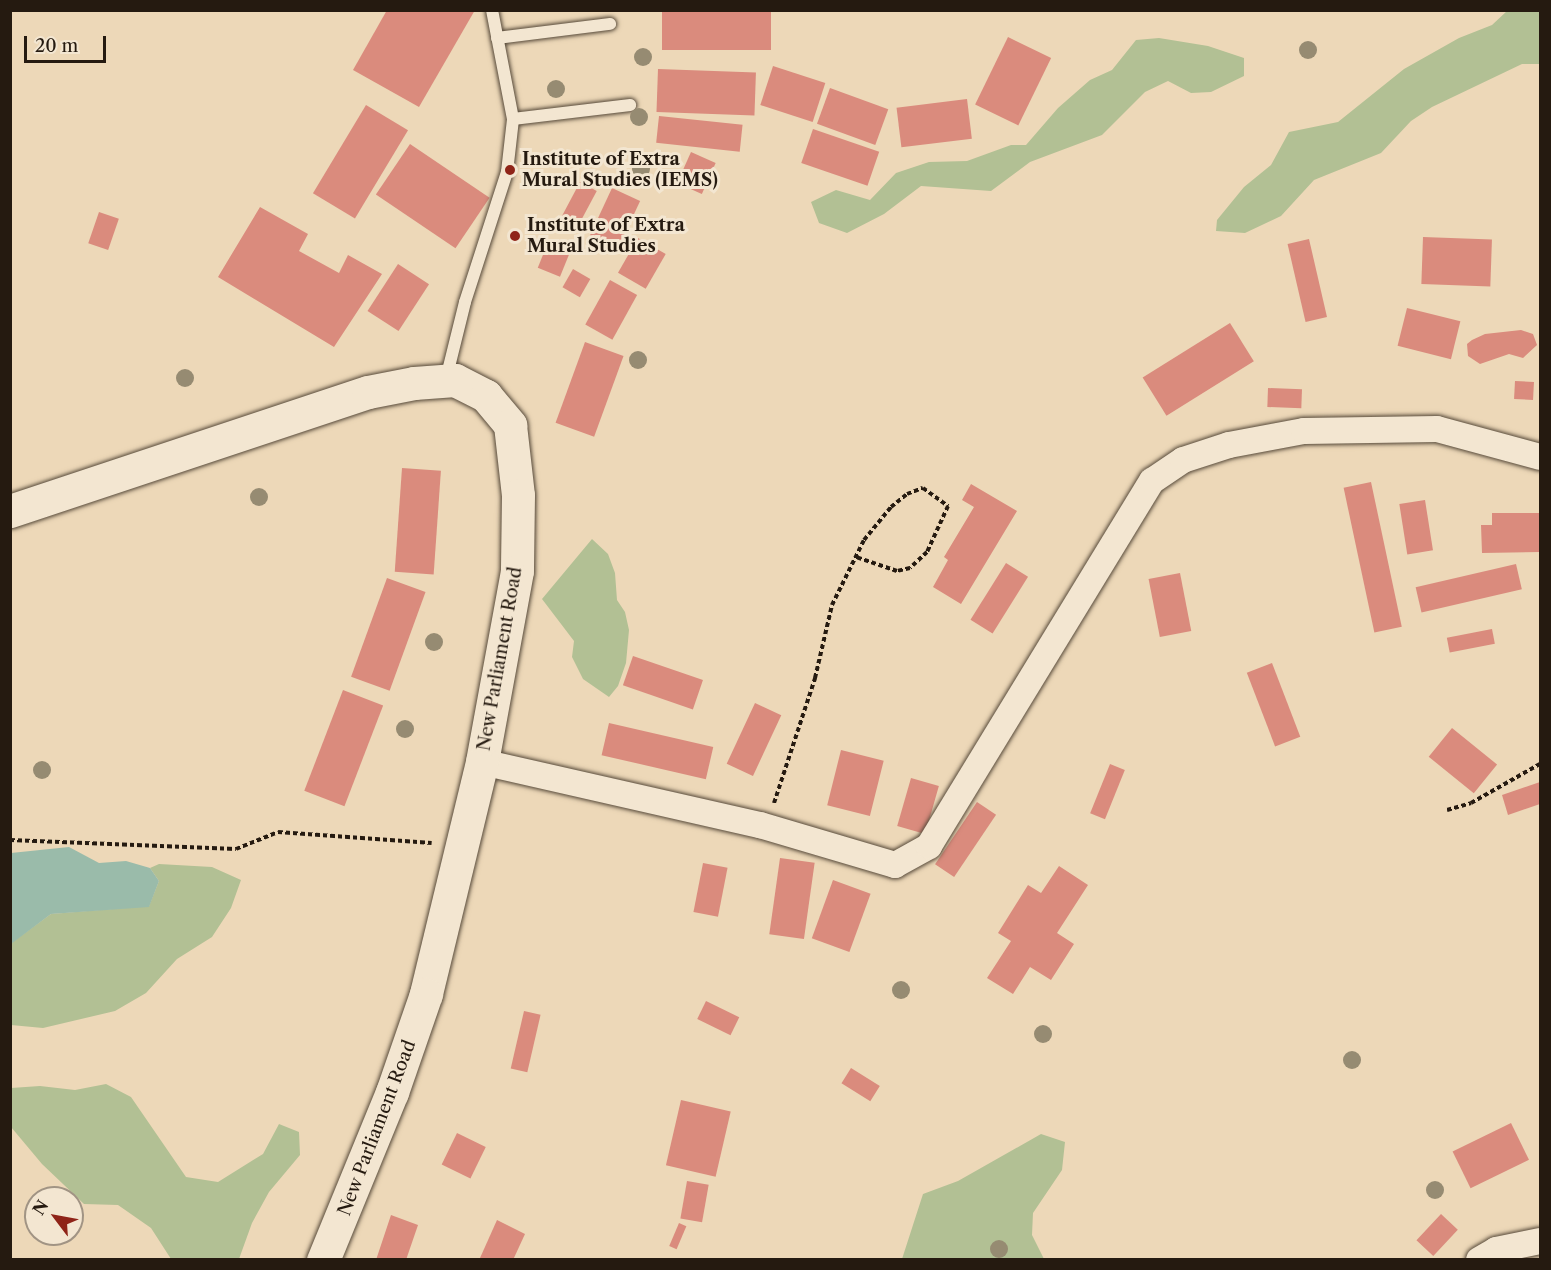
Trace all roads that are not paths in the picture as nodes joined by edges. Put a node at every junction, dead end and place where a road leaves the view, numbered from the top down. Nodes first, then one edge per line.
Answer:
1 (492, 10) edge
2 (610, 24) dead end
3 (497, 38) junction
4 (630, 105) dead end
5 (513, 119) junction
6 (445, 381) junction
7 (1540, 457) edge
8 (10, 511) edge
9 (482, 762) junction
10 (1540, 1240) edge
11 (322, 1260) edge
12 (1479, 1260) edge

1 - 3 lane
2 - 3 lane
3 - 5 lane
4 - 5 lane
5 - 6 lane
6 - 8 main road, New Parliament Road
6 - 9 main road, New Parliament Road
7 - 9 street
9 - 11 main road, New Parliament Road
10 - 12 street

